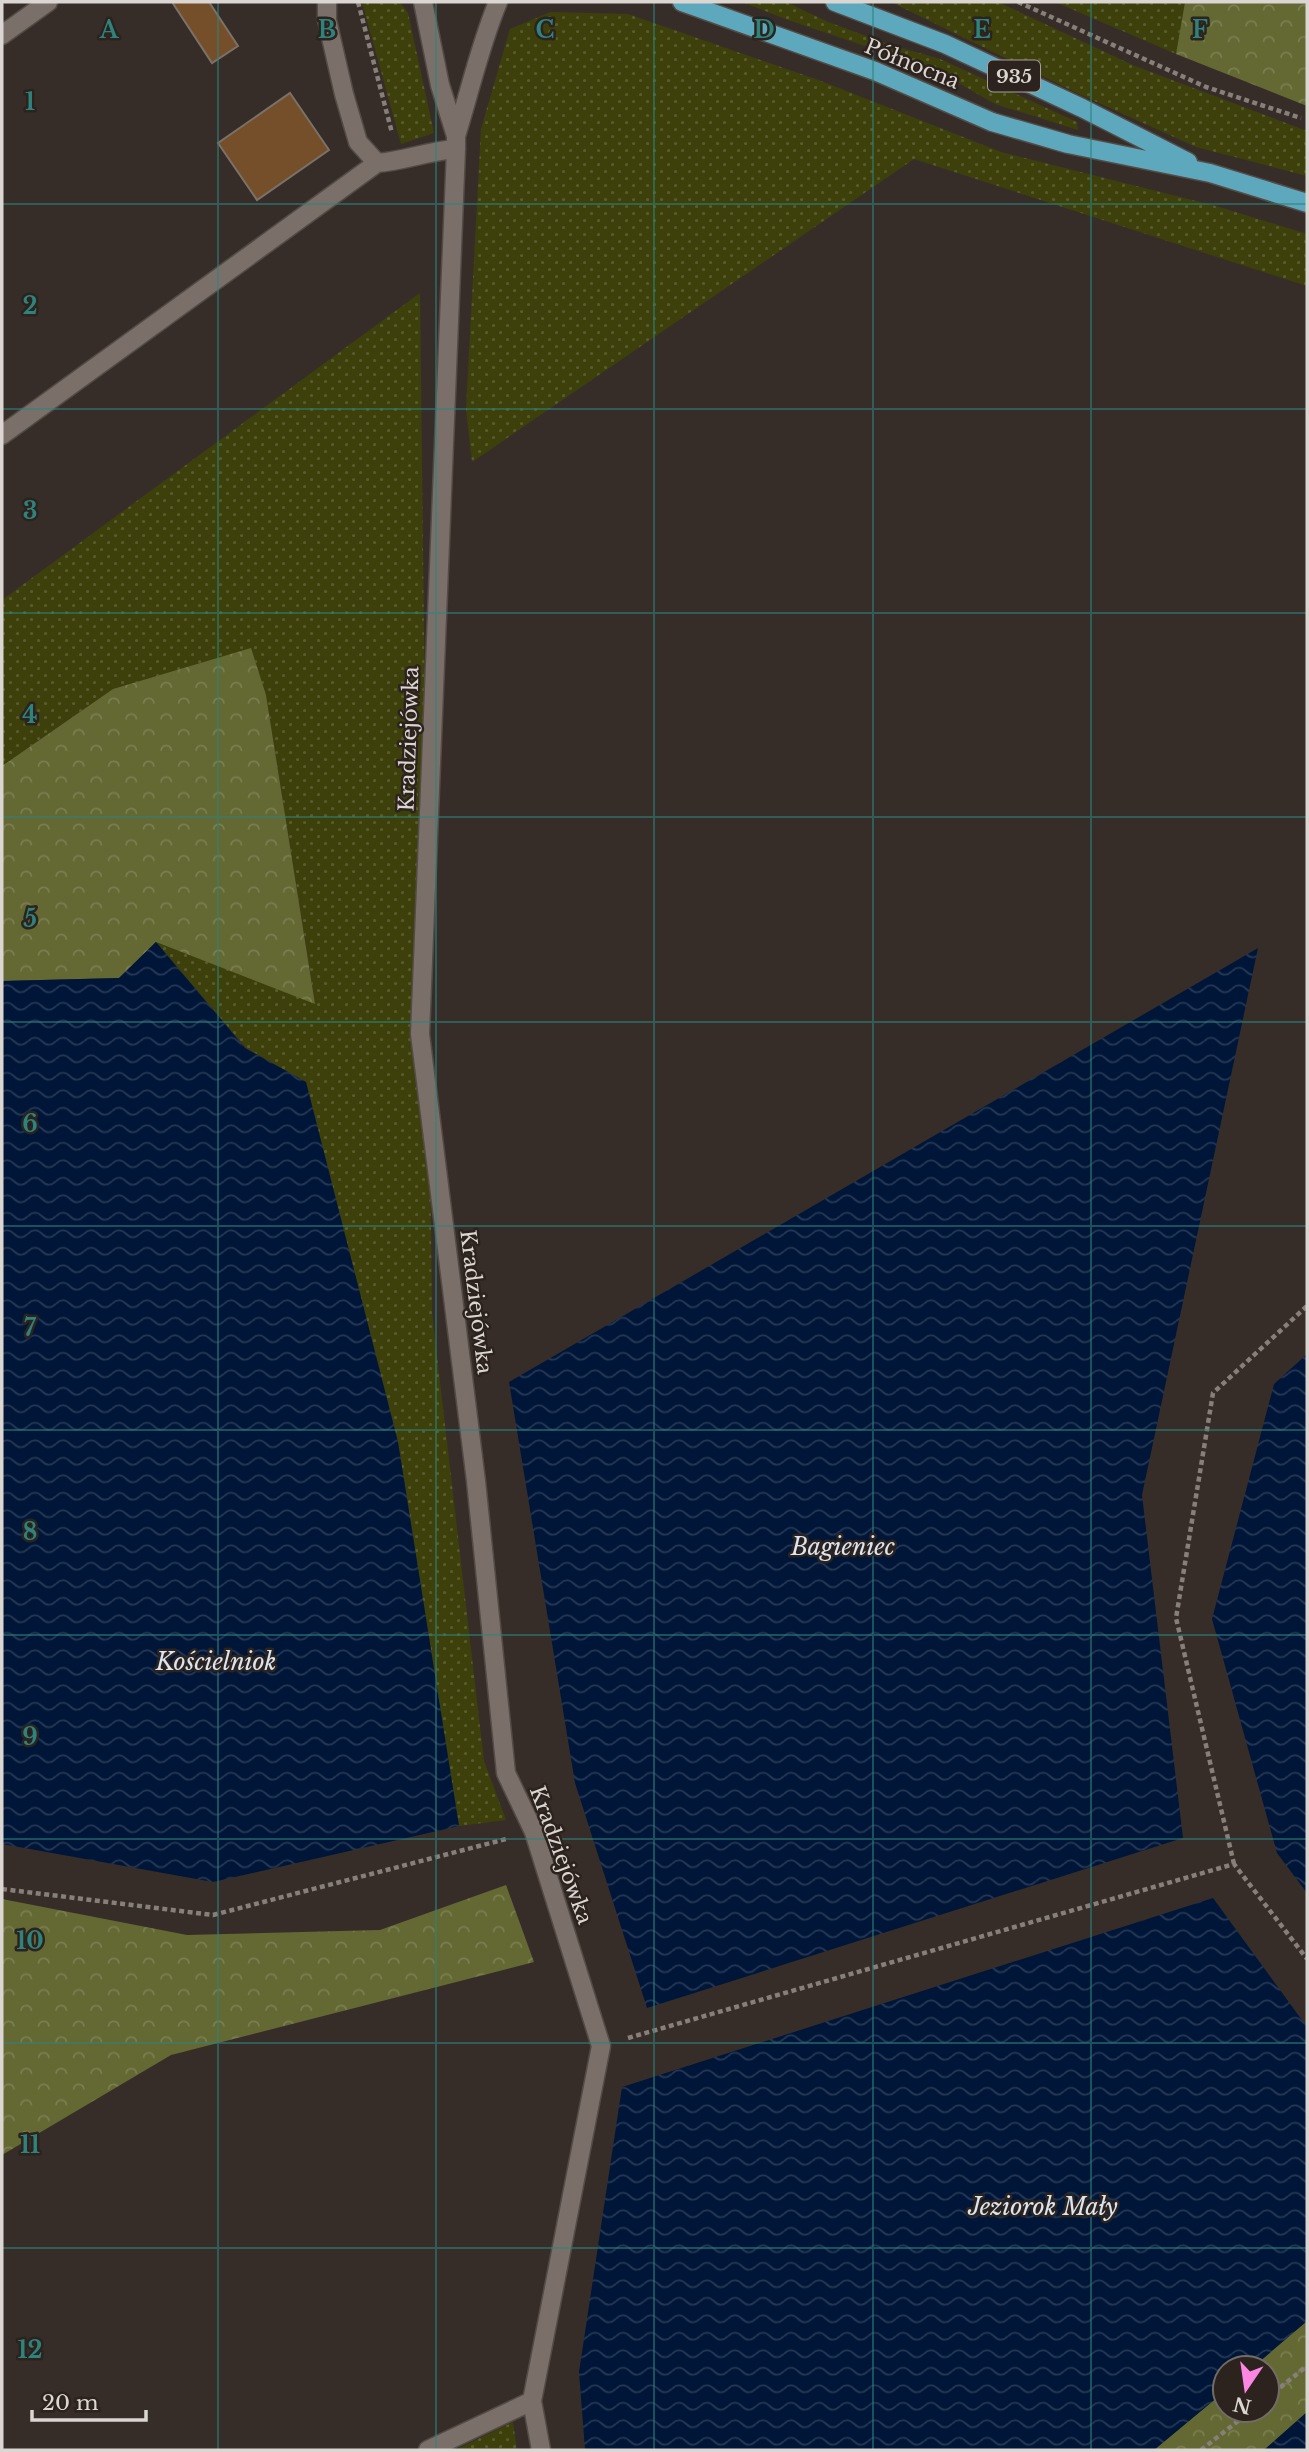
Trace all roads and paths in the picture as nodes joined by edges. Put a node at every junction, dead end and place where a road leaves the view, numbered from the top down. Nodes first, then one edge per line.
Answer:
1 (48, 2) edge
2 (327, 2) edge
3 (358, 2) edge
4 (423, 2) edge
5 (498, 2) edge
6 (681, 2) edge
7 (835, 2) edge
8 (1018, 2) edge
9 (2, 35) edge
10 (1301, 118) dead end
11 (456, 142) junction
12 (399, 161) junction
13 (377, 163) junction
14 (1210, 173) junction
15 (1307, 203) edge
16 (2, 435) edge
17 (1307, 1306) edge
18 (534, 1832) junction
19 (1234, 1864) junction
20 (2, 1889) edge
21 (1307, 1959) edge
22 (601, 2046) junction
23 (1307, 2366) edge
24 (1281, 2387) edge
25 (532, 2401) junction
26 (1234, 2424) edge
27 (428, 2450) edge
28 (541, 2450) edge
29 (1201, 2450) edge

1 - 9 street
2 - 13 street
3 - 12 path
4 - 11 street, Kradziejówka
5 - 11 street, Kradziejówka
6 - 14 main road, Północna / 935
7 - 14 main road, Północna / 935
8 - 10 path
11 - 12 street
11 - 18 street, Kradziejówka
12 - 13 street
13 - 16 street
14 - 15 main road, Północna / 935
17 - 19 path
18 - 20 path
18 - 22 street, Kradziejówka
19 - 21 path
19 - 22 path
22 - 25 street, Kradziejówka
23 - 24 path
25 - 27 street
25 - 28 street, Kradziejówka
26 - 29 path

